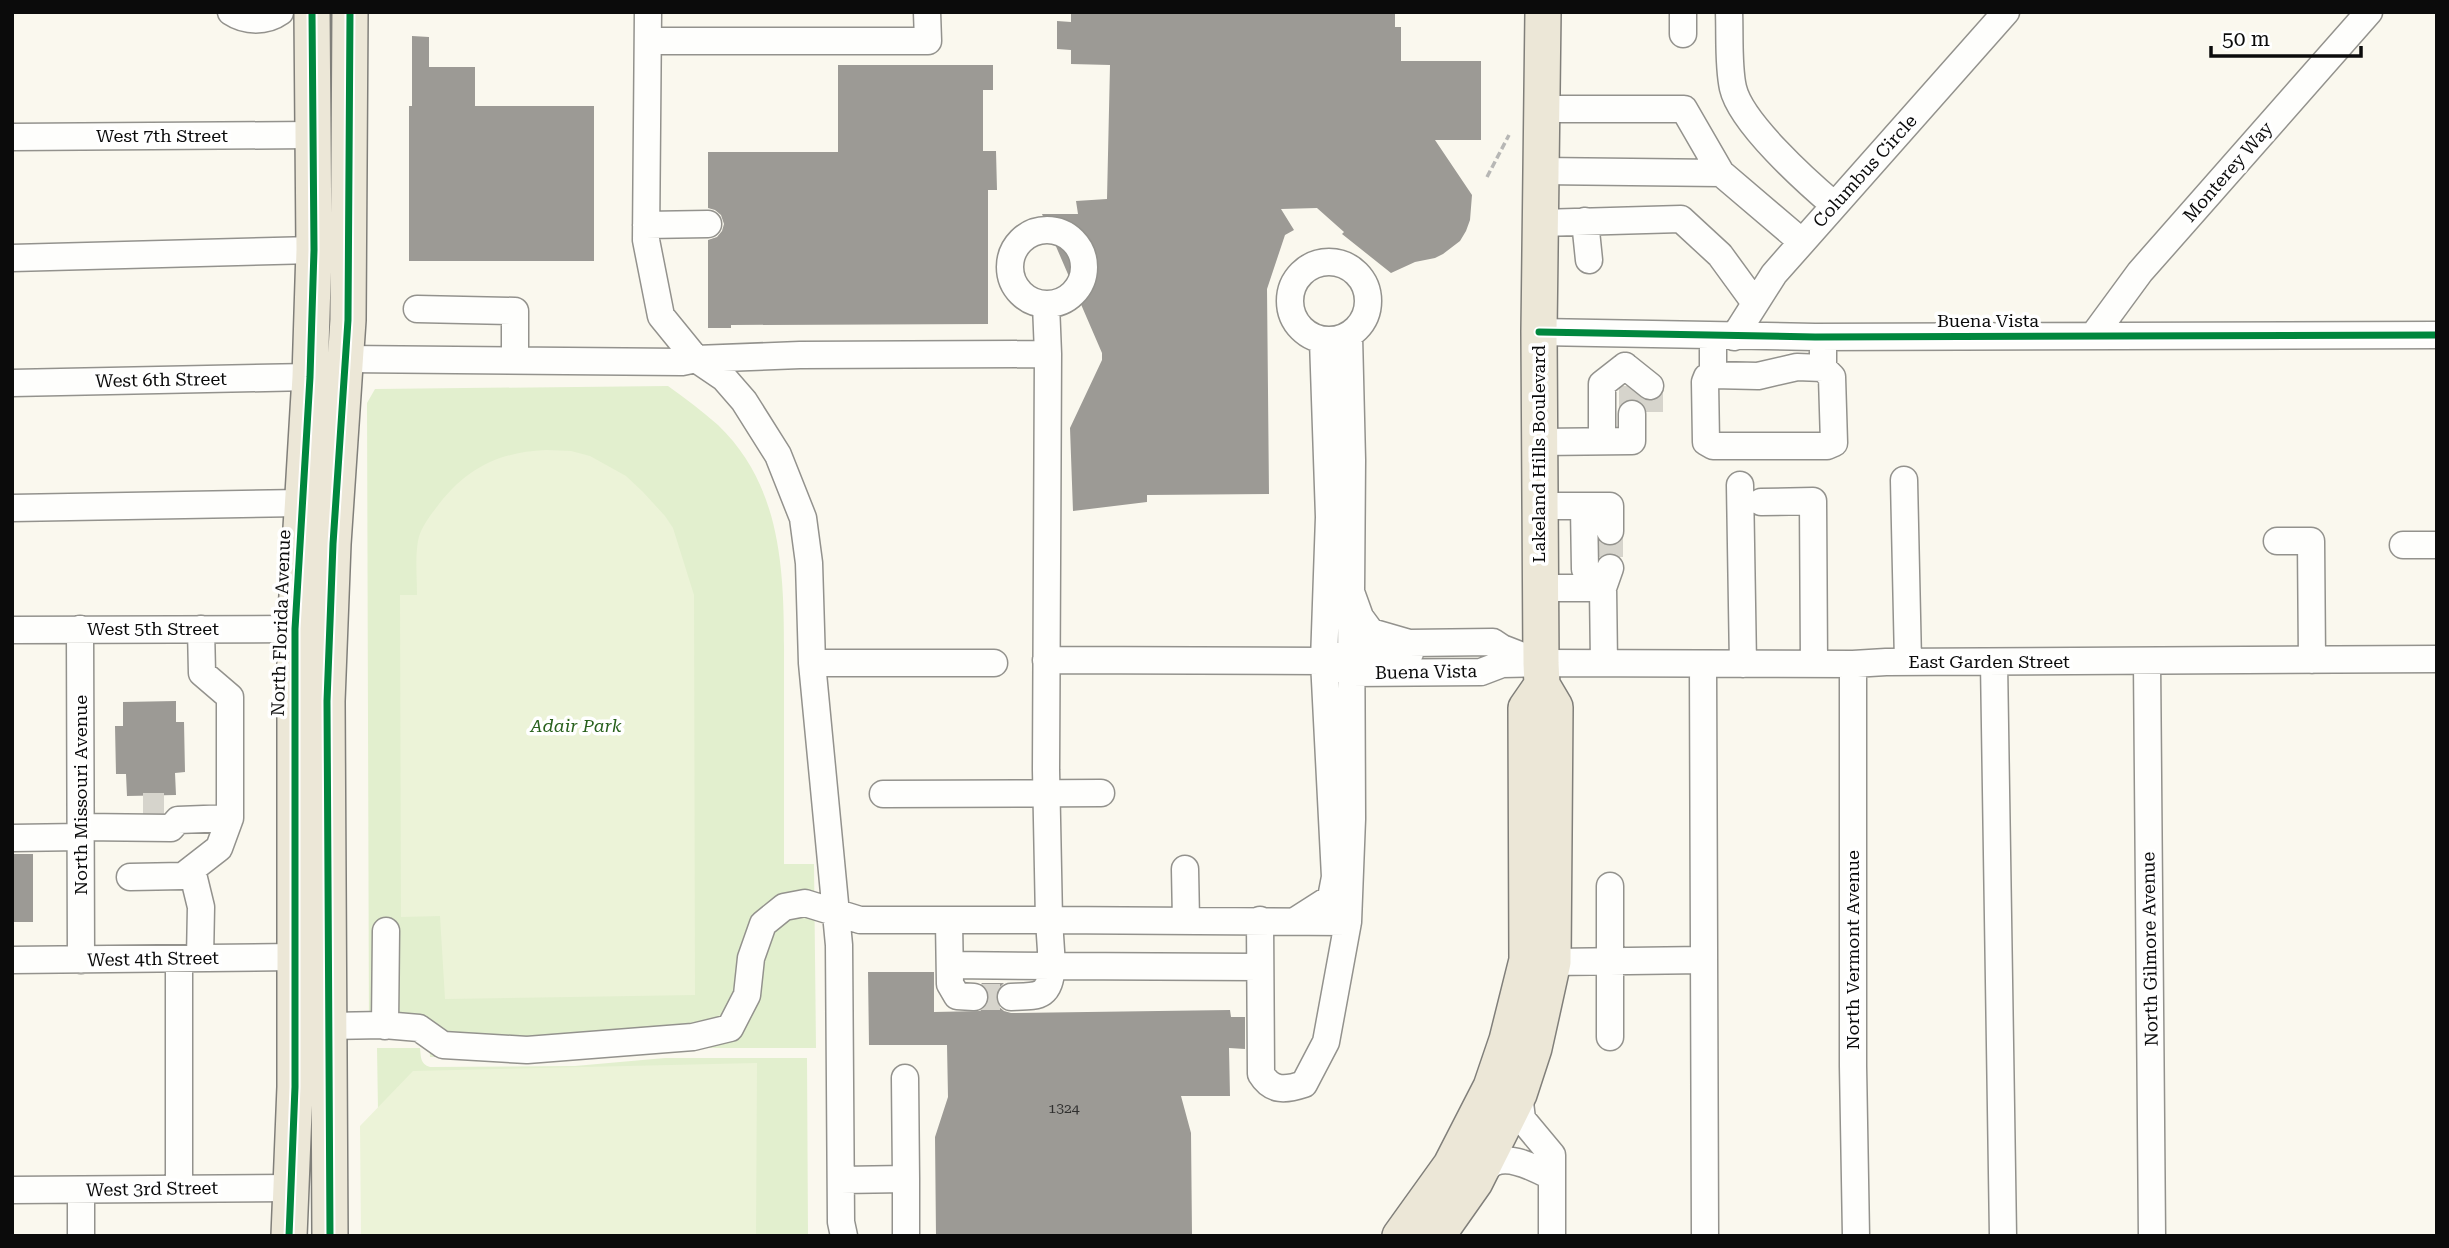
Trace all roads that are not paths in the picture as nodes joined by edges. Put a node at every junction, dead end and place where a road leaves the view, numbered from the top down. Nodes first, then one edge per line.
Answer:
1 (231, 12) edge
2 (280, 12) edge
3 (312, 12) edge
4 (350, 12) edge
5 (648, 12) edge
6 (928, 12) edge
7 (1543, 12) edge
8 (1729, 12) edge
9 (2006, 12) edge
10 (2368, 12) edge
11 (648, 41) junction
12 (1542, 109) junction
13 (312, 135) junction
14 (12, 137) edge
15 (1541, 171) junction
16 (1720, 173) junction
17 (1834, 205) junction
18 (1585, 221) junction
19 (1540, 223) junction
20 (708, 224) dead end
21 (646, 225) junction
22 (1802, 242) junction
23 (314, 250) junction
24 (12, 258) edge
25 (1589, 260) dead end
26 (1046, 303) dead end
27 (1755, 303) junction
28 (417, 309) dead end
29 (1539, 332) junction
30 (1618, 334) junction
31 (2437, 335) edge
32 (2093, 336) junction
33 (1723, 337) junction
34 (1823, 337) junction
35 (1048, 354) junction
36 (346, 359) junction
37 (696, 359) junction
38 (515, 360) junction
39 (1822, 368) junction
40 (1713, 375) junction
41 (310, 377) junction
42 (12, 383) edge
43 (1638, 417) tunnel mouth
44 (1602, 441) junction
45 (1539, 442) junction
46 (1904, 480) dead end
47 (1740, 485) dead end
48 (1761, 502) dead end
49 (301, 503) junction
50 (1540, 506) junction
51 (1584, 507) junction
52 (12, 508) edge
53 (1610, 531) tunnel mouth
54 (2277, 541) dead end
55 (2403, 545) dead end
56 (2437, 545) edge
57 (1607, 578) junction
58 (1541, 589) junction
59 (1351, 593) junction
60 (80, 629) junction
61 (201, 629) junction
62 (295, 629) junction
63 (12, 630) edge
64 (1502, 648) junction
65 (2437, 659) edge
66 (1046, 660) junction
67 (1324, 660) junction
68 (2312, 660) junction
69 (1908, 662) junction
70 (1994, 662) junction
71 (2147, 662) junction
72 (812, 663) junction
73 (994, 663) dead end
74 (1351, 663) junction
75 (1604, 663) junction
76 (1703, 664) junction
77 (1742, 664) junction
78 (1814, 664) junction
79 (1853, 664) junction
80 (1541, 674) junction
81 (327, 701) junction
82 (1046, 793) junction
83 (1101, 793) dead end
84 (883, 794) dead end
85 (161, 810) junction
86 (230, 818) junction
87 (118, 827) junction
88 (80, 832) junction
89 (12, 838) edge
90 (1185, 869) dead end
91 (192, 870) junction
92 (130, 877) dead end
93 (1610, 886) dead end
94 (836, 913) junction
95 (1049, 920) junction
96 (1186, 920) junction
97 (1260, 920) junction
98 (949, 921) junction
99 (1295, 921) junction
100 (1348, 922) junction
101 (386, 931) dead end
102 (294, 957) junction
103 (189, 958) junction
104 (12, 960) edge
105 (81, 960) junction
106 (1704, 960) junction
107 (1553, 962) junction
108 (1610, 962) junction
109 (950, 965) junction
110 (1052, 966) junction
111 (1260, 967) junction
112 (974, 997) tunnel mouth
113 (1011, 997) tunnel mouth
114 (328, 1026) junction
115 (385, 1026) junction
116 (1610, 1037) dead end
117 (905, 1078) dead end
118 (1519, 1094) junction
119 (1552, 1177) junction
120 (906, 1179) junction
121 (841, 1180) junction
122 (1475, 1182) junction
123 (292, 1188) junction
124 (179, 1189) junction
125 (12, 1190) edge
126 (81, 1190) junction
127 (81, 1236) edge
128 (289, 1236) edge
129 (314, 1236) edge
130 (330, 1236) edge
131 (844, 1236) edge
132 (906, 1236) edge
133 (1400, 1236) edge
134 (1437, 1236) edge
135 (1552, 1236) edge
136 (1705, 1236) edge
137 (1856, 1236) edge
138 (2003, 1236) edge
139 (2152, 1236) edge

1 - 2 street
3 - 13 main road, North Florida Avenue
4 - 36 main road
5 - 11 street
6 - 11 street
7 - 12 main road, Lakeland Hills Boulevard
8 - 17 street
9 - 17 street, Columbus Circle
10 - 32 street, Monterey Way
11 - 21 street
12 - 15 main road, Lakeland Hills Boulevard
12 - 16 street
13 - 14 street, West 7th Street
13 - 23 main road, North Florida Avenue
15 - 16 street
15 - 19 main road, Lakeland Hills Boulevard
16 - 22 street
17 - 22 street, Columbus Circle
18 - 19 street
18 - 25 street
18 - 27 street
19 - 29 main road, Lakeland Hills Boulevard
20 - 21 street
21 - 37 street
22 - 27 street, Columbus Circle
23 - 24 street
23 - 41 main road, North Florida Avenue
26 - 35 street
27 - 33 street, Columbus Circle
28 - 38 street
29 - 30 street, Buena Vista
29 - 45 main road, Lakeland Hills Boulevard
30 - 33 street, Buena Vista
30 - 44 street
31 - 32 street, Buena Vista
32 - 34 street, Buena Vista
33 - 34 street, Buena Vista
33 - 40 street
34 - 39 street
35 - 37 street
35 - 66 street
36 - 38 street
36 - 81 main road
37 - 38 street
37 - 72 street
39 - 40 street
39 - 40 street
41 - 42 street, West 6th Street
41 - 49 main road, North Florida Avenue
43 - 44 street
44 - 45 street
45 - 50 main road, Lakeland Hills Boulevard
46 - 69 street
47 - 77 street
48 - 78 street
49 - 52 street
49 - 62 main road, North Florida Avenue
50 - 51 street
50 - 58 main road, Lakeland Hills Boulevard
51 - 53 street
51 - 57 street
54 - 68 street
55 - 56 street
57 - 58 street
57 - 75 street
58 - 80 main road, Lakeland Hills Boulevard
59 - 64 street
59 - 67 street
59 - 74 street
60 - 61 street, West 5th Street
60 - 63 street, West 5th Street
60 - 88 street, North Missouri Avenue
61 - 62 street, West 5th Street
61 - 86 street
62 - 81 main road
62 - 102 main road, North Florida Avenue
64 - 74 street
64 - 80 street
65 - 68 street, East Garden Street
66 - 67 street
66 - 82 street
67 - 74 street
67 - 99 street
68 - 71 street, East Garden Street
69 - 70 street, East Garden Street
69 - 79 street, East Garden Street
70 - 71 street, East Garden Street
70 - 138 street
71 - 139 street, North Gilmore Avenue
72 - 73 street
72 - 94 street
74 - 80 street, Buena Vista
74 - 100 street
75 - 76 street, East Garden Street
75 - 80 street, East Garden Street
76 - 77 street, East Garden Street
76 - 106 street
77 - 78 street, East Garden Street
78 - 79 street, East Garden Street
79 - 137 street, North Vermont Avenue
80 - 107 main road, Lakeland Hills Boulevard
80 - 133 main road, Lakeland Hills Boulevard
81 - 114 main road
82 - 83 street
82 - 84 street
82 - 95 street
85 - 86 street
85 - 87 street
85 - 87 street
86 - 91 street
87 - 88 street
88 - 89 street
88 - 105 street, North Missouri Avenue
90 - 96 street
91 - 92 street
91 - 103 street
93 - 108 street
94 - 98 street
94 - 115 street
94 - 121 street
95 - 96 street
95 - 98 street
95 - 110 street
96 - 97 street
97 - 99 street
97 - 111 street
98 - 109 street
99 - 100 street
100 - 111 street
101 - 115 street
102 - 103 street, West 4th Street
102 - 123 main road, North Florida Avenue
103 - 105 street, West 4th Street
103 - 124 street
104 - 105 street, West 4th Street
106 - 108 street
106 - 136 street
107 - 108 street
107 - 118 main road, Lakeland Hills Boulevard
108 - 116 street
109 - 110 street
109 - 112 street
110 - 111 street
110 - 113 street
114 - 115 street
114 - 130 main road
117 - 120 street
118 - 119 street
118 - 122 main road, Lakeland Hills Boulevard
119 - 122 street
119 - 135 street
120 - 121 street
120 - 132 street
121 - 131 street
122 - 134 main road, Lakeland Hills Boulevard
123 - 124 street, West 3rd Street
123 - 128 main road, North Florida Avenue
123 - 129 main road
124 - 126 street, West 3rd Street
125 - 126 street, West 3rd Street
126 - 127 street

